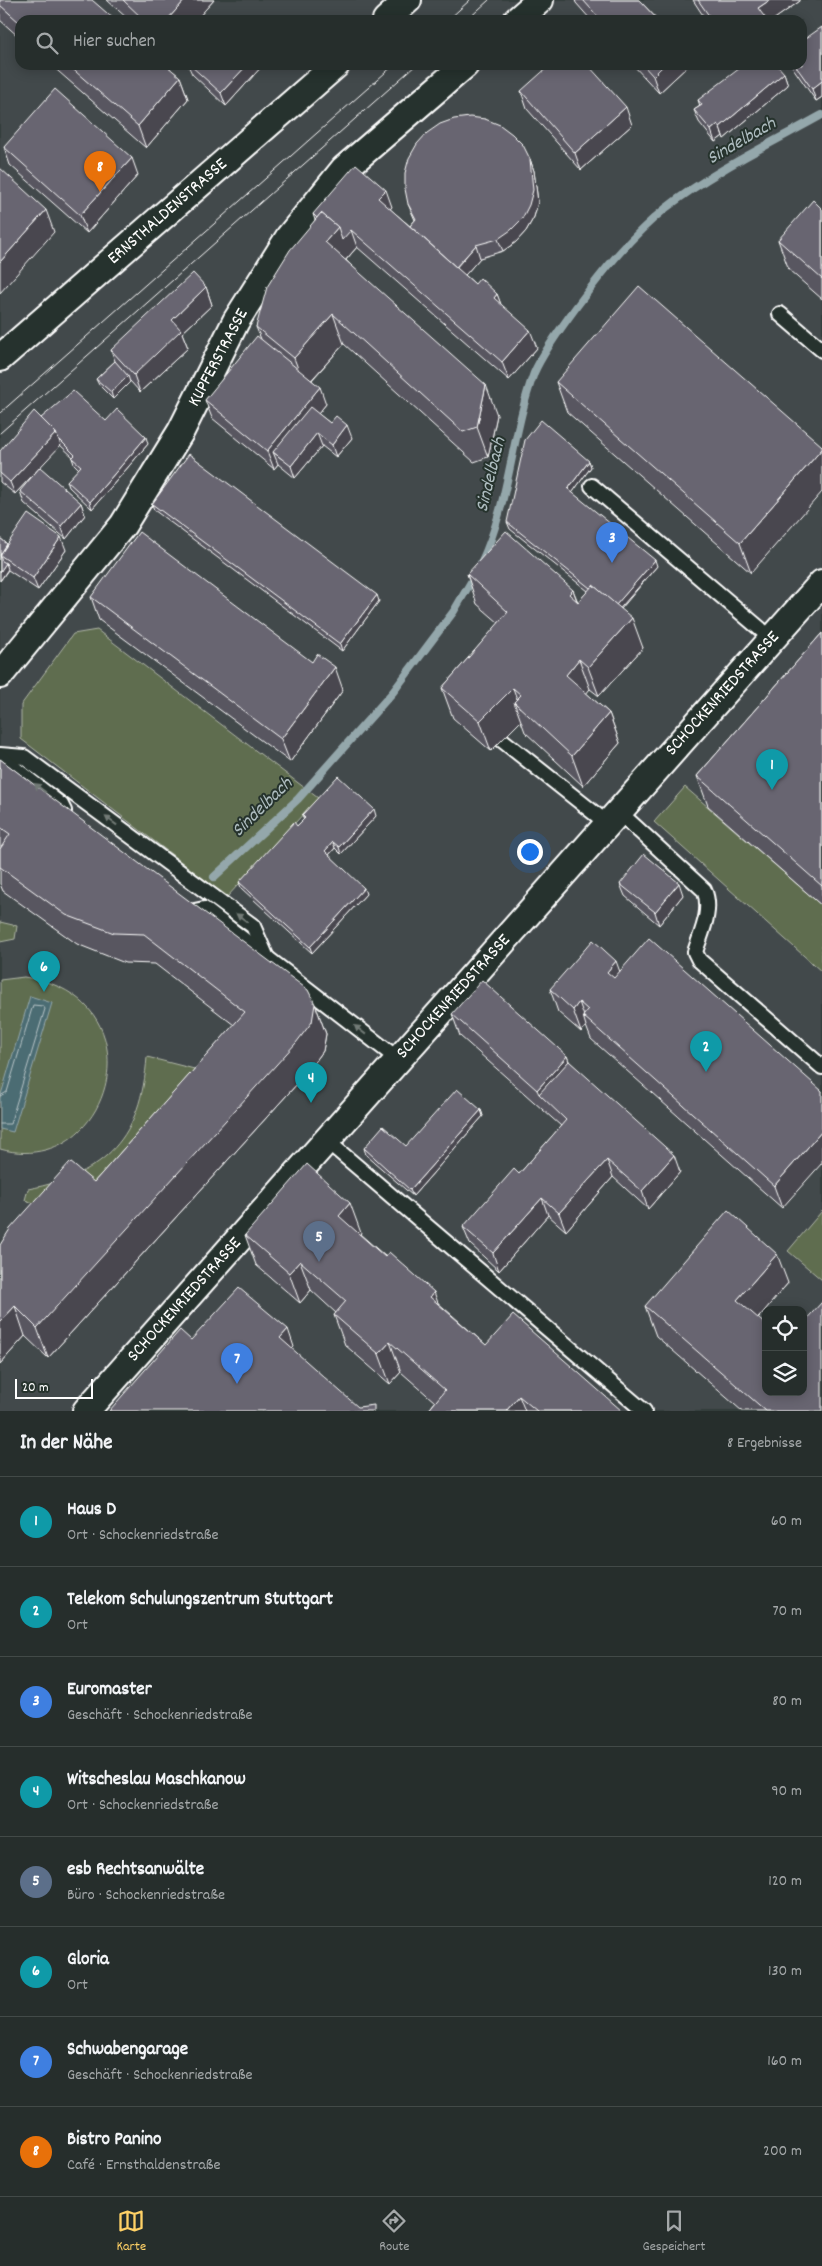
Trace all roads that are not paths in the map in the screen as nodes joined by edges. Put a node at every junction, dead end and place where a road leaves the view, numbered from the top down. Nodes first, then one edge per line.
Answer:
1 (408, 0) edge
2 (540, 0) edge
3 (392, 15) edge
4 (523, 15) edge
5 (330, 70) edge
6 (459, 70) edge
7 (780, 314) dead end
8 (822, 350) edge
9 (0, 358) edge
10 (592, 486) dead end
11 (822, 583) edge
12 (772, 639) junction
13 (0, 675) edge
14 (502, 740) dead end
15 (0, 756) edge
16 (613, 818) junction
17 (58, 825) edge
18 (185, 920) edge
19 (267, 958) junction
20 (399, 1060) junction
21 (822, 1067) edge
22 (327, 1141) junction
23 (86, 1411) edge
24 (644, 1411) edge

1 - 3 street
2 - 4 street
5 - 9 street, ERNSTHALDENSTRASSE
6 - 13 street, KUPFERSTRASSE
7 - 8 lane
10 - 12 lane
11 - 12 street, SCHOCKENRIEDSTRASSE
12 - 16 street, SCHOCKENRIEDSTRASSE
14 - 16 lane
17 -> 15 lane
19 -> 15 lane
16 - 20 street, SCHOCKENRIEDSTRASSE
16 - 21 lane
18 - 19 lane
20 -> 19 lane
20 - 22 street, SCHOCKENRIEDSTRASSE
22 - 23 street, SCHOCKENRIEDSTRASSE
22 - 24 lane

